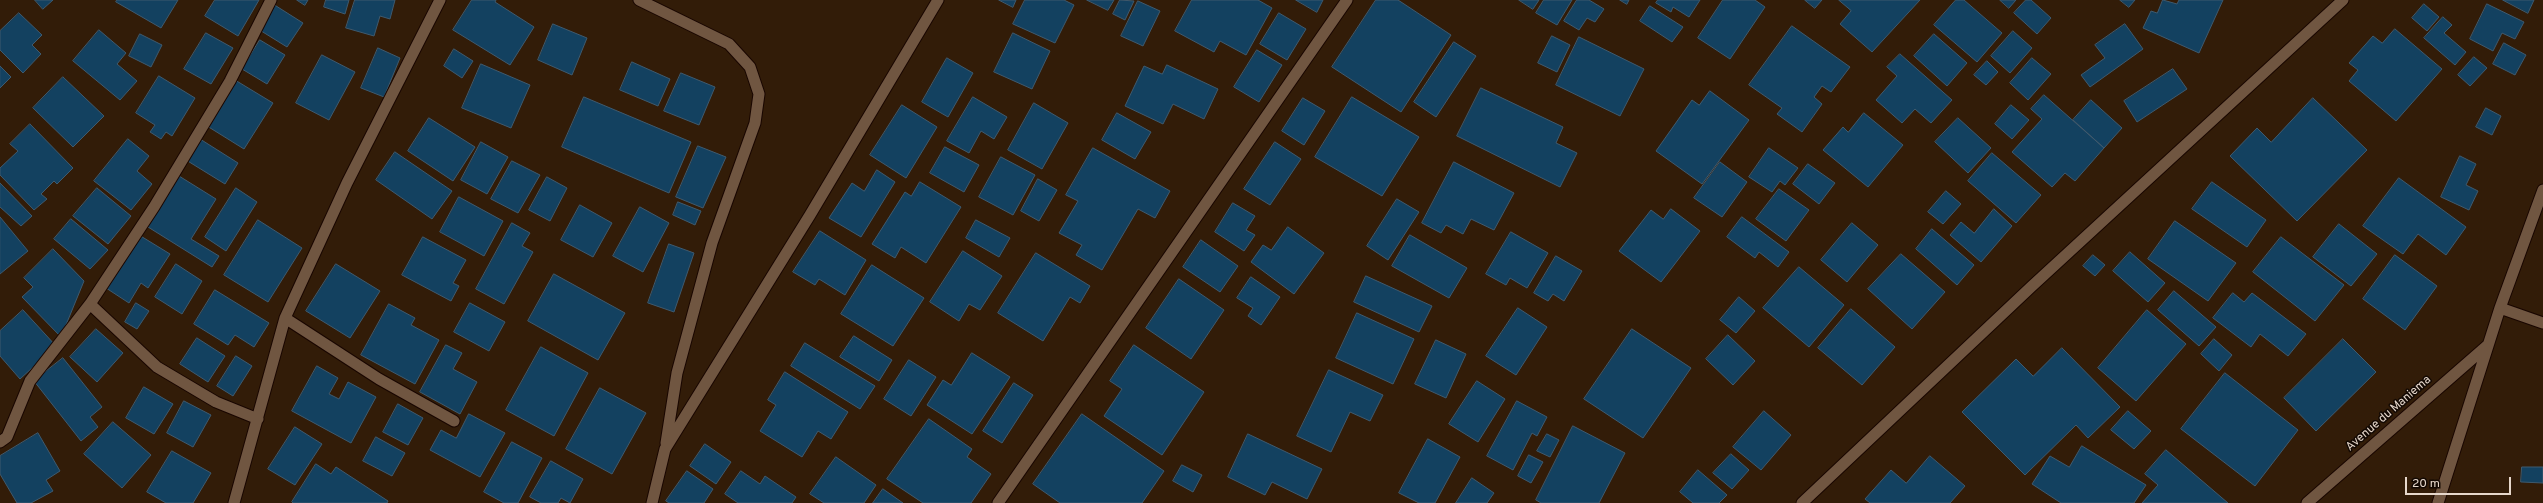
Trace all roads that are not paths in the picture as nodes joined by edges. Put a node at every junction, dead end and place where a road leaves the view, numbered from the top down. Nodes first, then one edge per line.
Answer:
1 (271, 0) edge
2 (440, 0) edge
3 (639, 0) edge
4 (938, 0) edge
5 (1348, 0) edge
6 (2343, 0) edge
7 (2543, 190) edge
8 (90, 304) junction
9 (2500, 308) junction
10 (285, 318) junction
11 (2543, 323) edge
12 (2488, 344) junction
13 (258, 419) junction
14 (454, 421) dead end
15 (0, 442) edge
16 (665, 449) junction
17 (234, 503) edge
18 (652, 503) edge
19 (998, 503) edge
20 (1802, 503) edge
21 (2307, 503) edge
22 (2438, 503) edge

1 - 8 street
2 - 10 street
3 - 16 street
4 - 16 street
5 - 19 street
6 - 20 street
7 - 9 street
8 - 13 street
8 - 15 street
9 - 11 street
9 - 12 street
10 - 13 street
10 - 14 street
12 - 21 street, Avenue du Maniema
12 - 22 street
13 - 17 street
16 - 18 street

